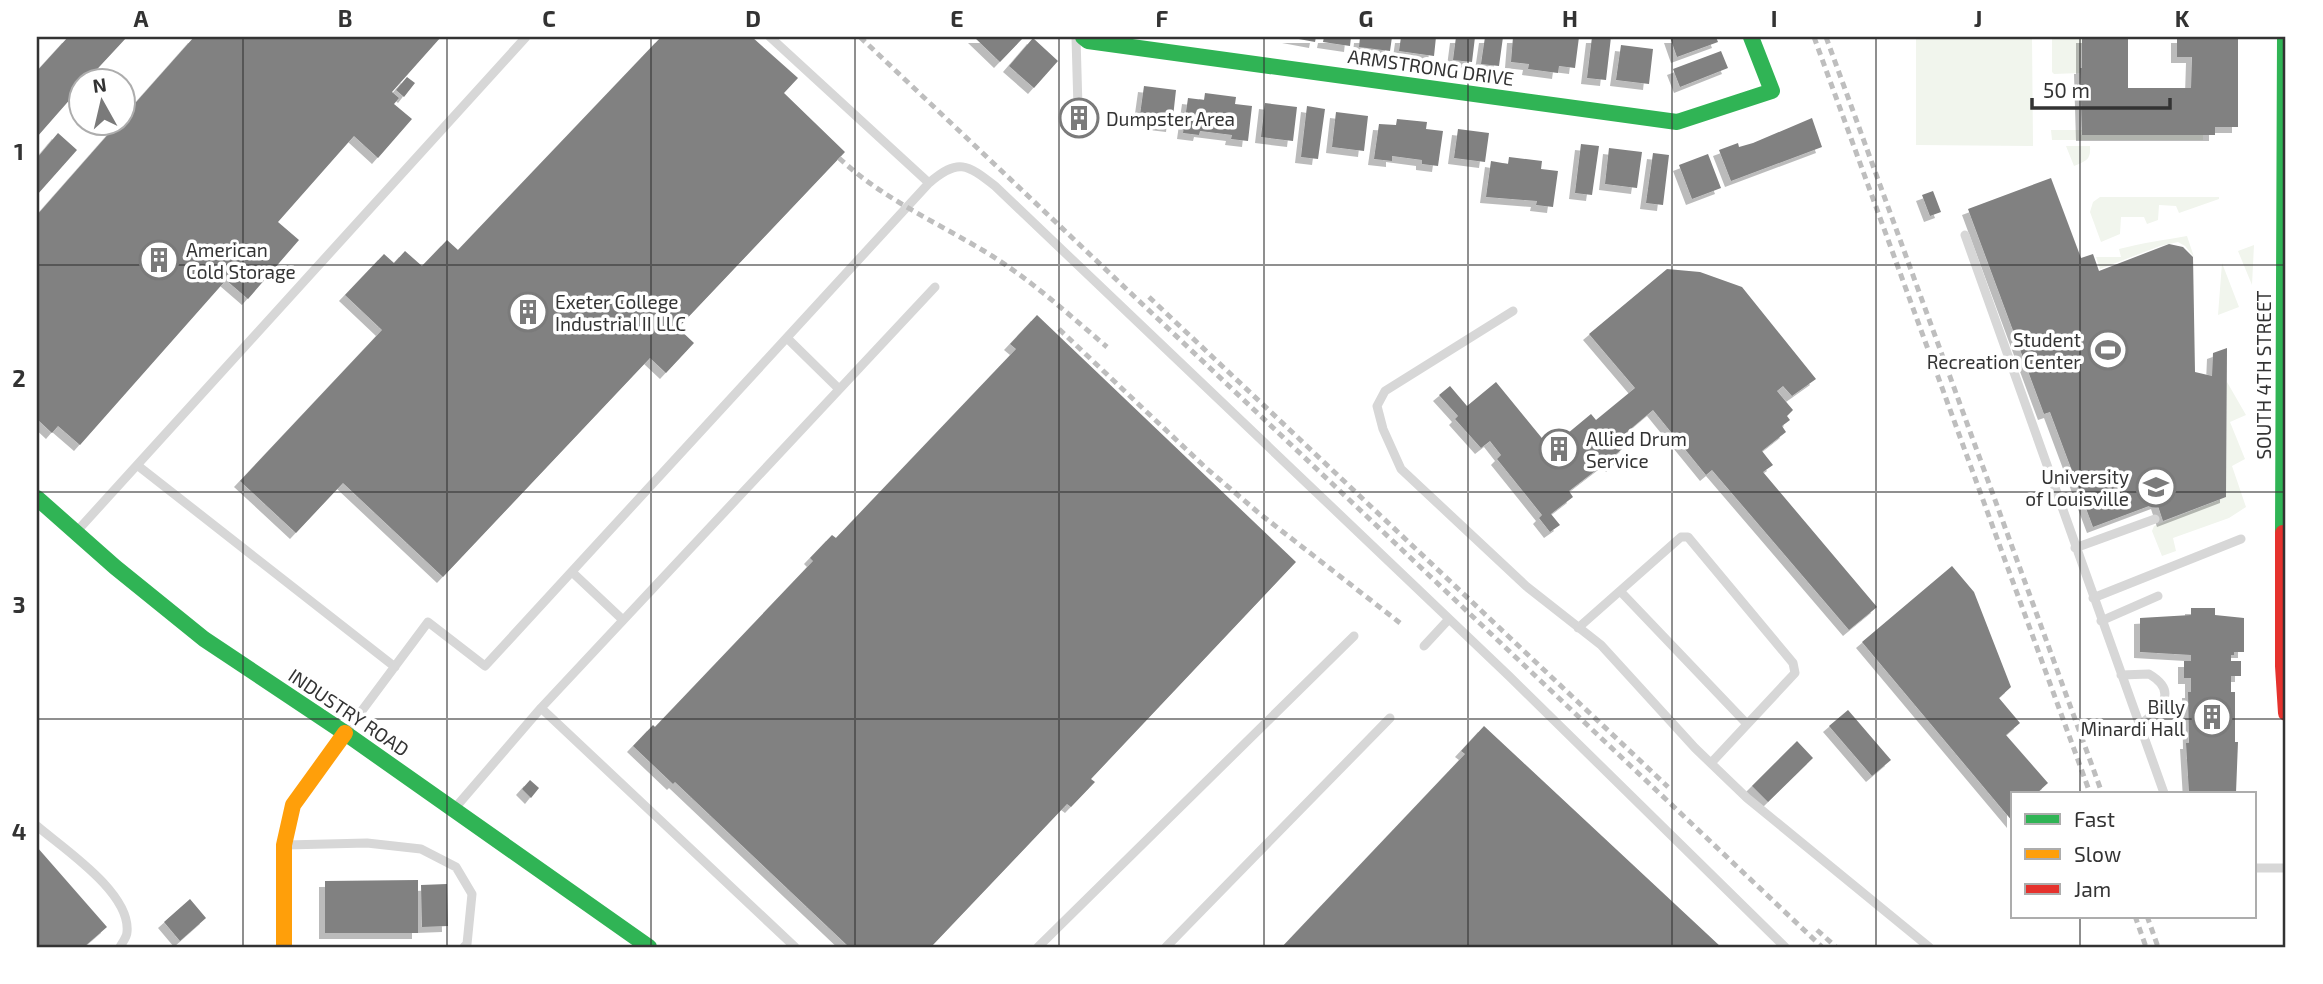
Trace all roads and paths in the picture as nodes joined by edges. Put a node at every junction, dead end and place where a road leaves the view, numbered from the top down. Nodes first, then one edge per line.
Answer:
1 (526, 37) edge
2 (770, 37) edge
3 (1076, 37) edge
4 (1083, 37) edge
5 (1751, 37) edge
6 (2285, 37) edge
7 (1078, 108) dead end
8 (929, 183) junction
9 (1965, 235) dead end
10 (935, 287) dead end
11 (2285, 297) edge
12 (1513, 311) dead end
13 (787, 338) junction
14 (839, 389) junction
15 (137, 465) junction
16 (37, 498) edge
17 (2155, 519) dead end
18 (76, 532) junction
19 (2241, 539) dead end
20 (2075, 548) junction
21 (572, 572) junction
22 (1620, 591) junction
23 (2158, 596) dead end
24 (2093, 598) junction
25 (1449, 619) junction
26 (623, 620) junction
27 (2101, 621) junction
28 (1578, 628) junction
29 (1354, 636) dead end
30 (1424, 646) dead end
31 (395, 667) junction
32 (2121, 676) junction
33 (541, 708) junction
34 (2286, 713) edge
35 (1390, 719) dead end
36 (1747, 724) junction
37 (2139, 726) junction
38 (345, 733) junction
39 (1711, 763) junction
40 (2164, 792) edge
41 (454, 810) junction
42 (37, 826) edge
43 (284, 845) junction
44 (2256, 868) edge
45 (2286, 868) edge
46 (120, 947) edge
47 (284, 947) edge
48 (464, 947) edge
49 (649, 947) edge
50 (795, 947) edge
51 (1038, 947) edge
52 (1166, 947) edge
53 (1785, 947) edge
54 (1929, 947) edge

1 - 15 lane
2 - 8 lane
3 - 7 lane
4 - 5 main road, ARMSTRONG DRIVE
6 - 11 main road, SOUTH 4TH STREET
8 - 13 lane
8 - 25 lane
9 - 20 lane
10 - 14 lane
11 - 34 main road, SOUTH 4TH STREET
12 - 28 lane
13 - 14 lane
13 - 21 lane
14 - 26 lane
15 - 18 lane
15 - 31 lane
16 - 18 main road, INDUSTRY ROAD
17 - 20 lane
18 - 38 main road, INDUSTRY ROAD
19 - 24 lane
20 - 24 lane
21 - 26 lane
21 - 31 lane
22 - 28 lane
22 - 36 lane
22 - 36 lane
23 - 27 lane
24 - 27 lane
25 - 30 lane
25 - 53 lane
26 - 33 lane
27 - 32 lane
28 - 39 lane
29 - 51 lane
31 - 38 lane
32 - 37 lane
32 - 37 lane
33 - 41 lane
33 - 50 lane
35 - 52 lane
36 - 39 lane
37 - 40 lane
38 - 41 main road, INDUSTRY ROAD
38 - 43 main road
39 - 54 lane
41 - 49 main road, INDUSTRY ROAD
42 - 46 lane
43 - 47 main road
43 - 48 lane
44 - 45 lane

